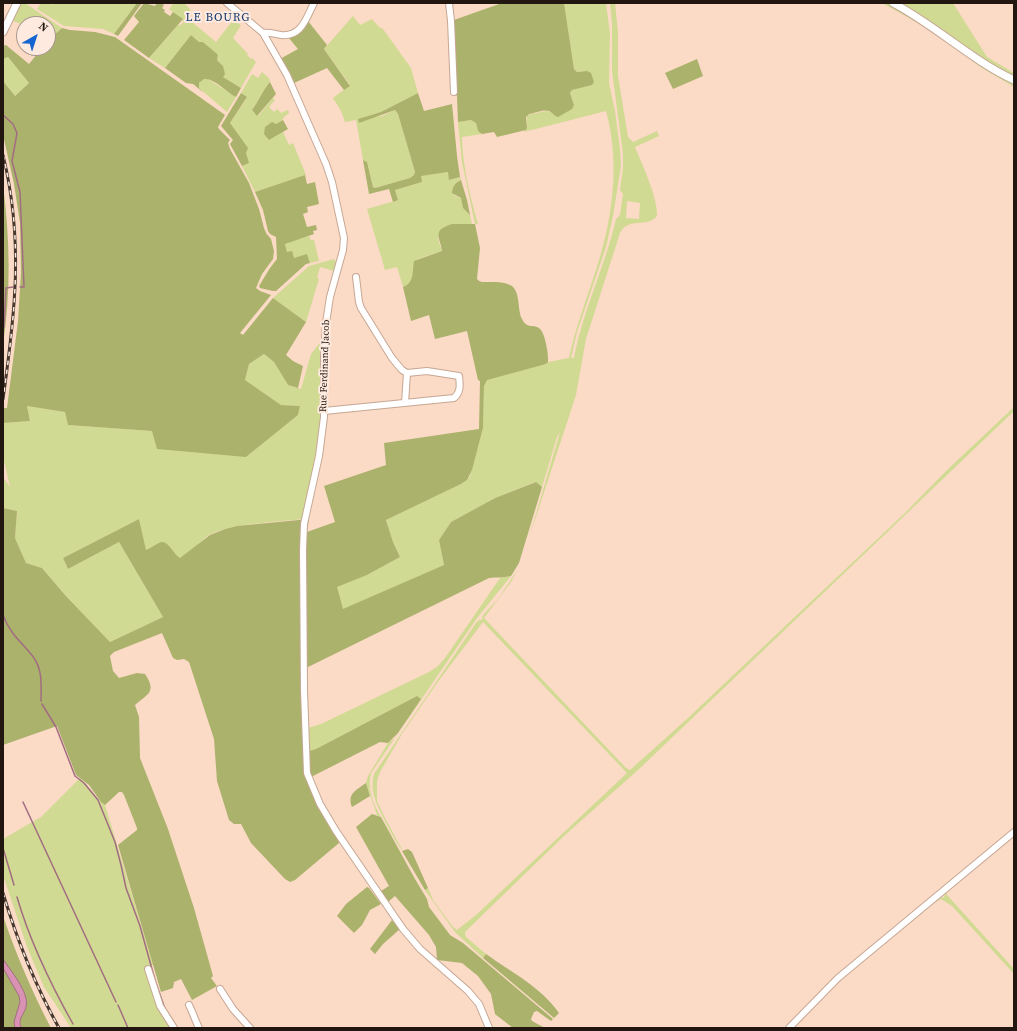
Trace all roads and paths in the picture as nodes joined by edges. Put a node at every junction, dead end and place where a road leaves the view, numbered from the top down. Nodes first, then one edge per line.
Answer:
1 (17, 3) edge
2 (227, 3) edge
3 (314, 3) edge
4 (449, 3) edge
5 (893, 3) edge
6 (3, 32) edge
7 (263, 32) junction
8 (1014, 80) edge
9 (454, 92) dead end
10 (356, 276) dead end
11 (407, 373) junction
12 (405, 403) junction
13 (324, 410) junction
14 (1014, 832) edge
15 (148, 969) dead end
16 (220, 989) dead end
17 (189, 1005) dead end
18 (174, 1028) edge
19 (199, 1028) edge
20 (250, 1028) edge
21 (489, 1028) edge
22 (789, 1028) edge

1 - 6 main road
2 - 7 street, Rue Ferdinand Jacob
3 - 7 street
4 - 9 street
5 - 8 main road
7 - 13 street, Rue Ferdinand Jacob
10 - 11 street
11 - 12 street
11 - 12 street
12 - 13 street
13 - 21 street, Rue Ferdinand Jacob
14 - 22 street
15 - 18 street
16 - 20 street
17 - 19 street

